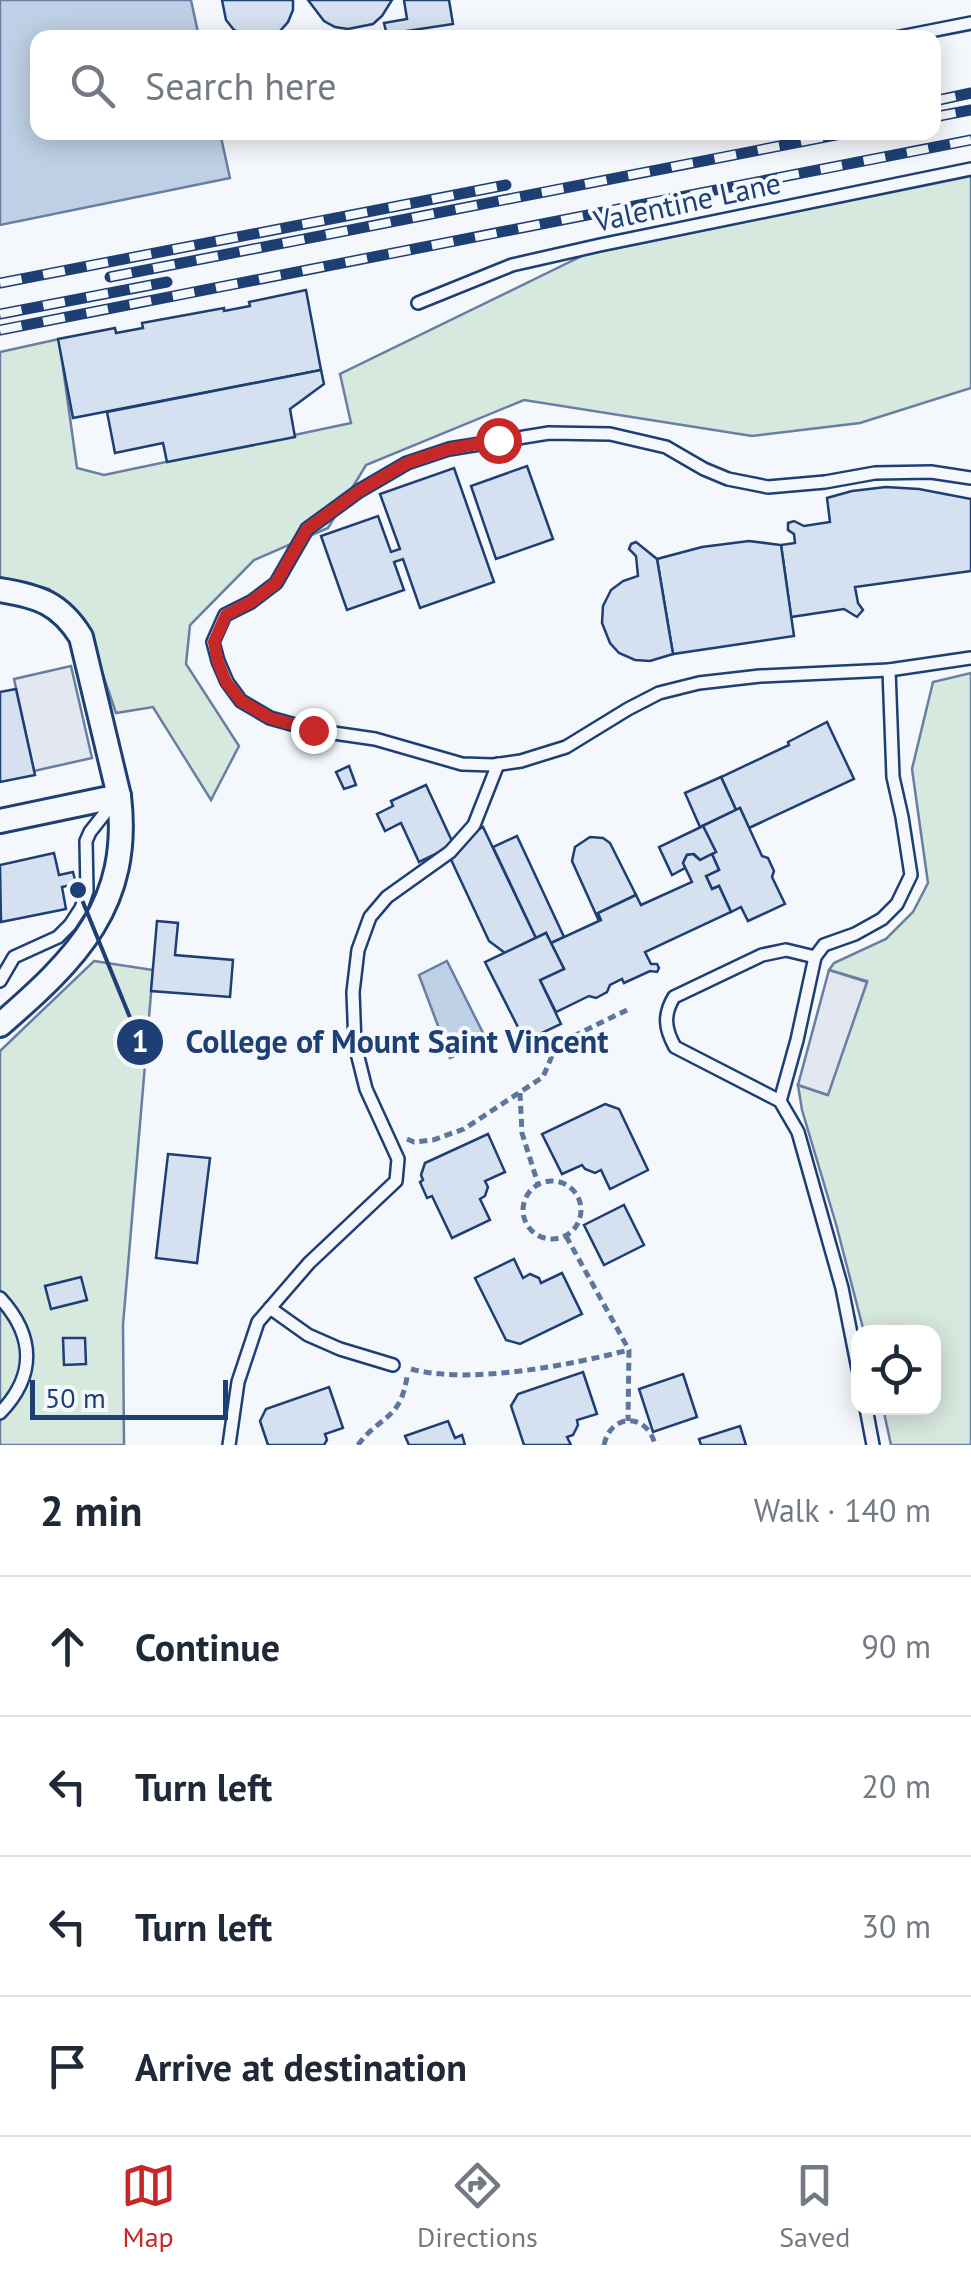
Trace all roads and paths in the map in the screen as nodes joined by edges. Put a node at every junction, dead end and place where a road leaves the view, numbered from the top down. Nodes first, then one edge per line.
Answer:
1 (971, 24) edge
2 (938, 30) edge
3 (971, 168) edge
4 (418, 302) dead end
5 (971, 478) edge
6 (0, 590) edge
7 (971, 658) edge
8 (889, 670) junction
9 (498, 764) junction
10 (119, 796) junction
11 (0, 821) edge
12 (815, 957) junction
13 (0, 981) edge
14 (628, 1010) dead end
15 (0, 1026) edge
16 (520, 1093) junction
17 (780, 1100) junction
18 (386, 1130) junction
19 (538, 1184) junction
20 (566, 1236) junction
21 (0, 1298) edge
22 (270, 1308) junction
23 (851, 1334) edge
24 (630, 1350) junction
25 (394, 1365) dead end
26 (0, 1414) edge
27 (868, 1415) edge
28 (628, 1420) junction
29 (229, 1445) edge
30 (358, 1445) edge
31 (604, 1445) edge
32 (655, 1445) edge
33 (874, 1445) edge

1 - 2 lane
3 - 4 lane, Valentine Lane
5 - 9 lane
6 - 10 street
7 - 8 lane
8 - 9 lane
8 - 12 lane
9 - 18 lane
10 - 11 street
10 - 13 lane
10 - 15 street
12 - 17 lane
12 - 17 lane
14 - 16 path
16 - 18 path
16 - 19 path
17 - 23 lane
18 - 22 lane
19 - 20 path
19 - 20 path
20 - 24 path
21 - 26 lane
22 - 25 lane
22 - 29 lane
24 - 28 path
24 - 30 path
27 - 33 lane
28 - 31 path
28 - 32 path

